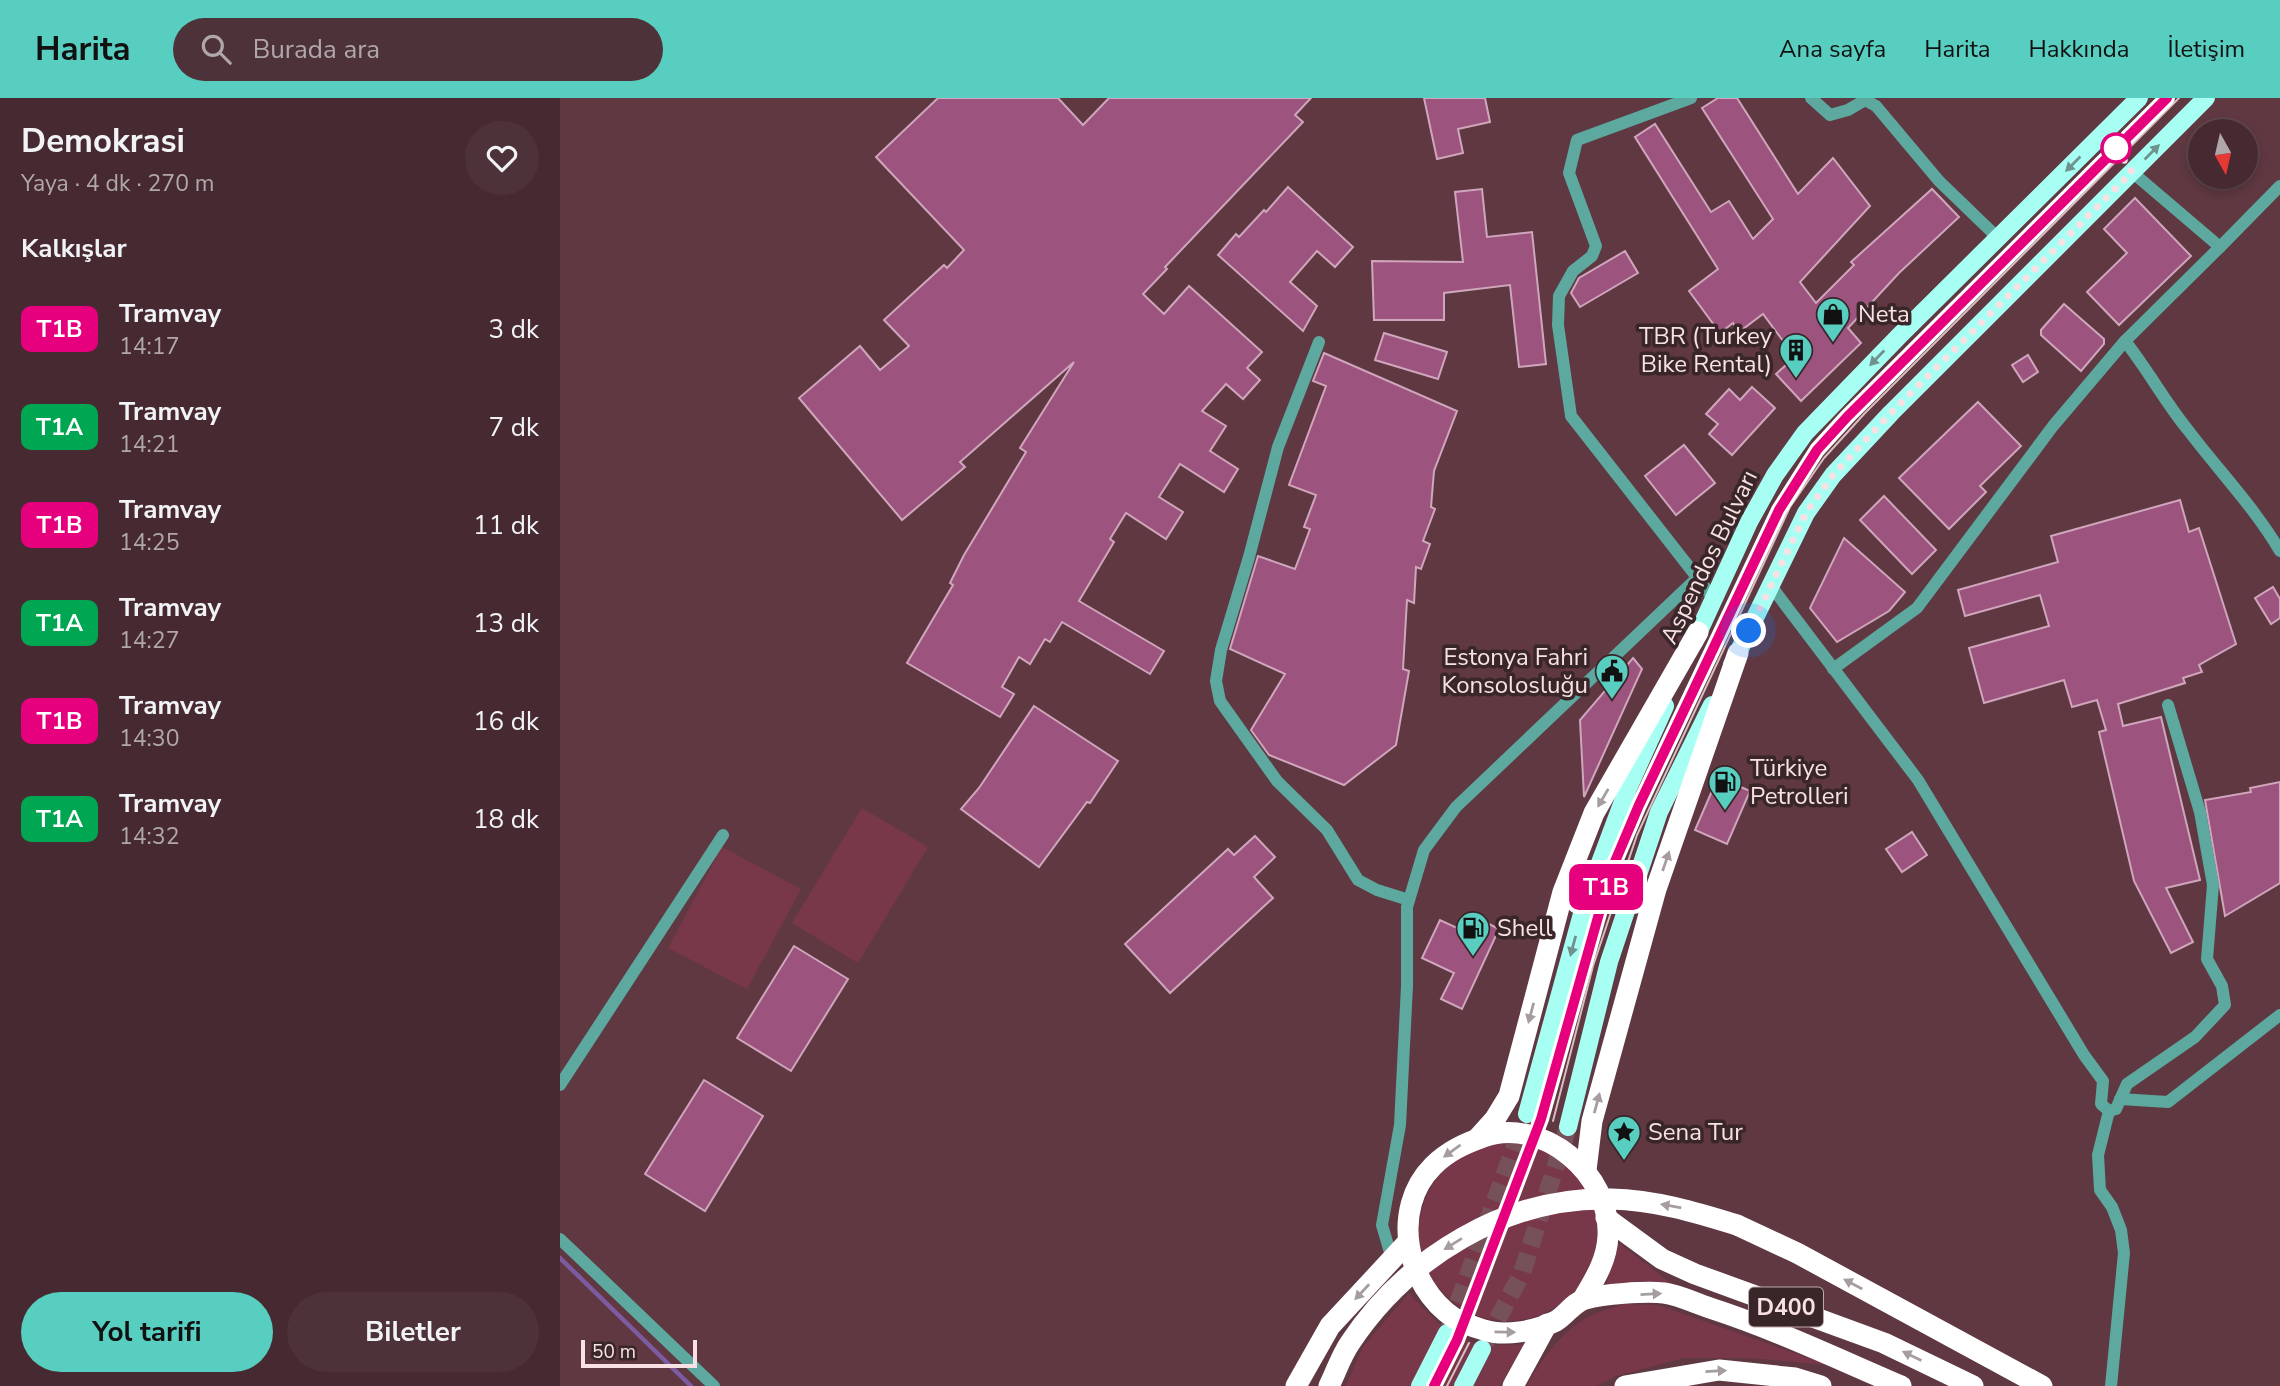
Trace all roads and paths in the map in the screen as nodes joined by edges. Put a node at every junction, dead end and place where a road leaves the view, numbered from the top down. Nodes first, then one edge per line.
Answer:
1 (1691, 98) edge
2 (1811, 98) edge
3 (2139, 98) edge
4 (2206, 98) edge
5 (2132, 172) junction
6 (2280, 187) edge
7 (1998, 238) junction
8 (2220, 247) junction
9 (2125, 341) junction
10 (1319, 342) dead end
11 (2280, 551) edge
12 (1697, 578) junction
13 (1771, 586) junction
14 (1714, 599) junction
15 (1698, 632) junction
16 (1738, 653) junction
17 (1833, 668) junction
18 (2168, 705) dead end
19 (723, 835) dead end
20 (1409, 900) junction
21 (2280, 1015) edge
22 (560, 1085) edge
23 (2120, 1099) junction
24 (2109, 1111) junction
25 (1527, 1114) tunnel mouth
26 (1568, 1127) tunnel mouth
27 (1477, 1139) junction
28 (1586, 1170) junction
29 (1606, 1218) junction
30 (560, 1239) edge
31 (1408, 1241) junction
32 (1392, 1259) junction
33 (1583, 1299) junction
34 (1547, 1324) junction
35 (1447, 1333) tunnel mouth
36 (1482, 1349) tunnel mouth
37 (714, 1386) edge
38 (1296, 1386) edge
39 (1329, 1386) edge
40 (1420, 1386) edge
41 (1463, 1386) edge
42 (1513, 1386) edge
43 (1625, 1386) edge
44 (1821, 1386) edge
45 (1901, 1386) edge
46 (1973, 1386) edge
47 (2042, 1386) edge
48 (2111, 1386) edge

1 - 12 street
2 - 7 street
3 -> 7 main road, Aspendos Bulvarı
5 -> 4 main road
5 - 8 street
5 - 13 main road
6 - 8 street
7 -> 14 main road, Aspendos Bulvarı
8 - 9 street
9 - 11 street
9 - 17 street
10 - 20 street
12 - 14 street
12 - 20 street
13 - 16 main road
13 - 17 street
14 - 15 main road, Aspendos Bulvarı
15 -> 25 main road, Aspendos Bulvarı
15 -> 27 highway
16 - 26 main road
28 -> 16 highway
17 - 24 street
18 - 23 street
19 - 22 street
20 - 32 street
21 - 23 street
23 - 24 street
24 - 48 street
27 - 28 highway
27 -> 31 highway
28 - 29 highway
29 - 33 highway
46 -> 29 highway, D400
30 - 37 street
31 - 32 highway
31 -> 34 highway
32 -> 38 highway
33 - 34 highway
33 -> 45 highway
34 - 42 highway
35 - 40 main road
36 - 41 main road
47 -> 39 highway, bridge
43 -> 44 highway

